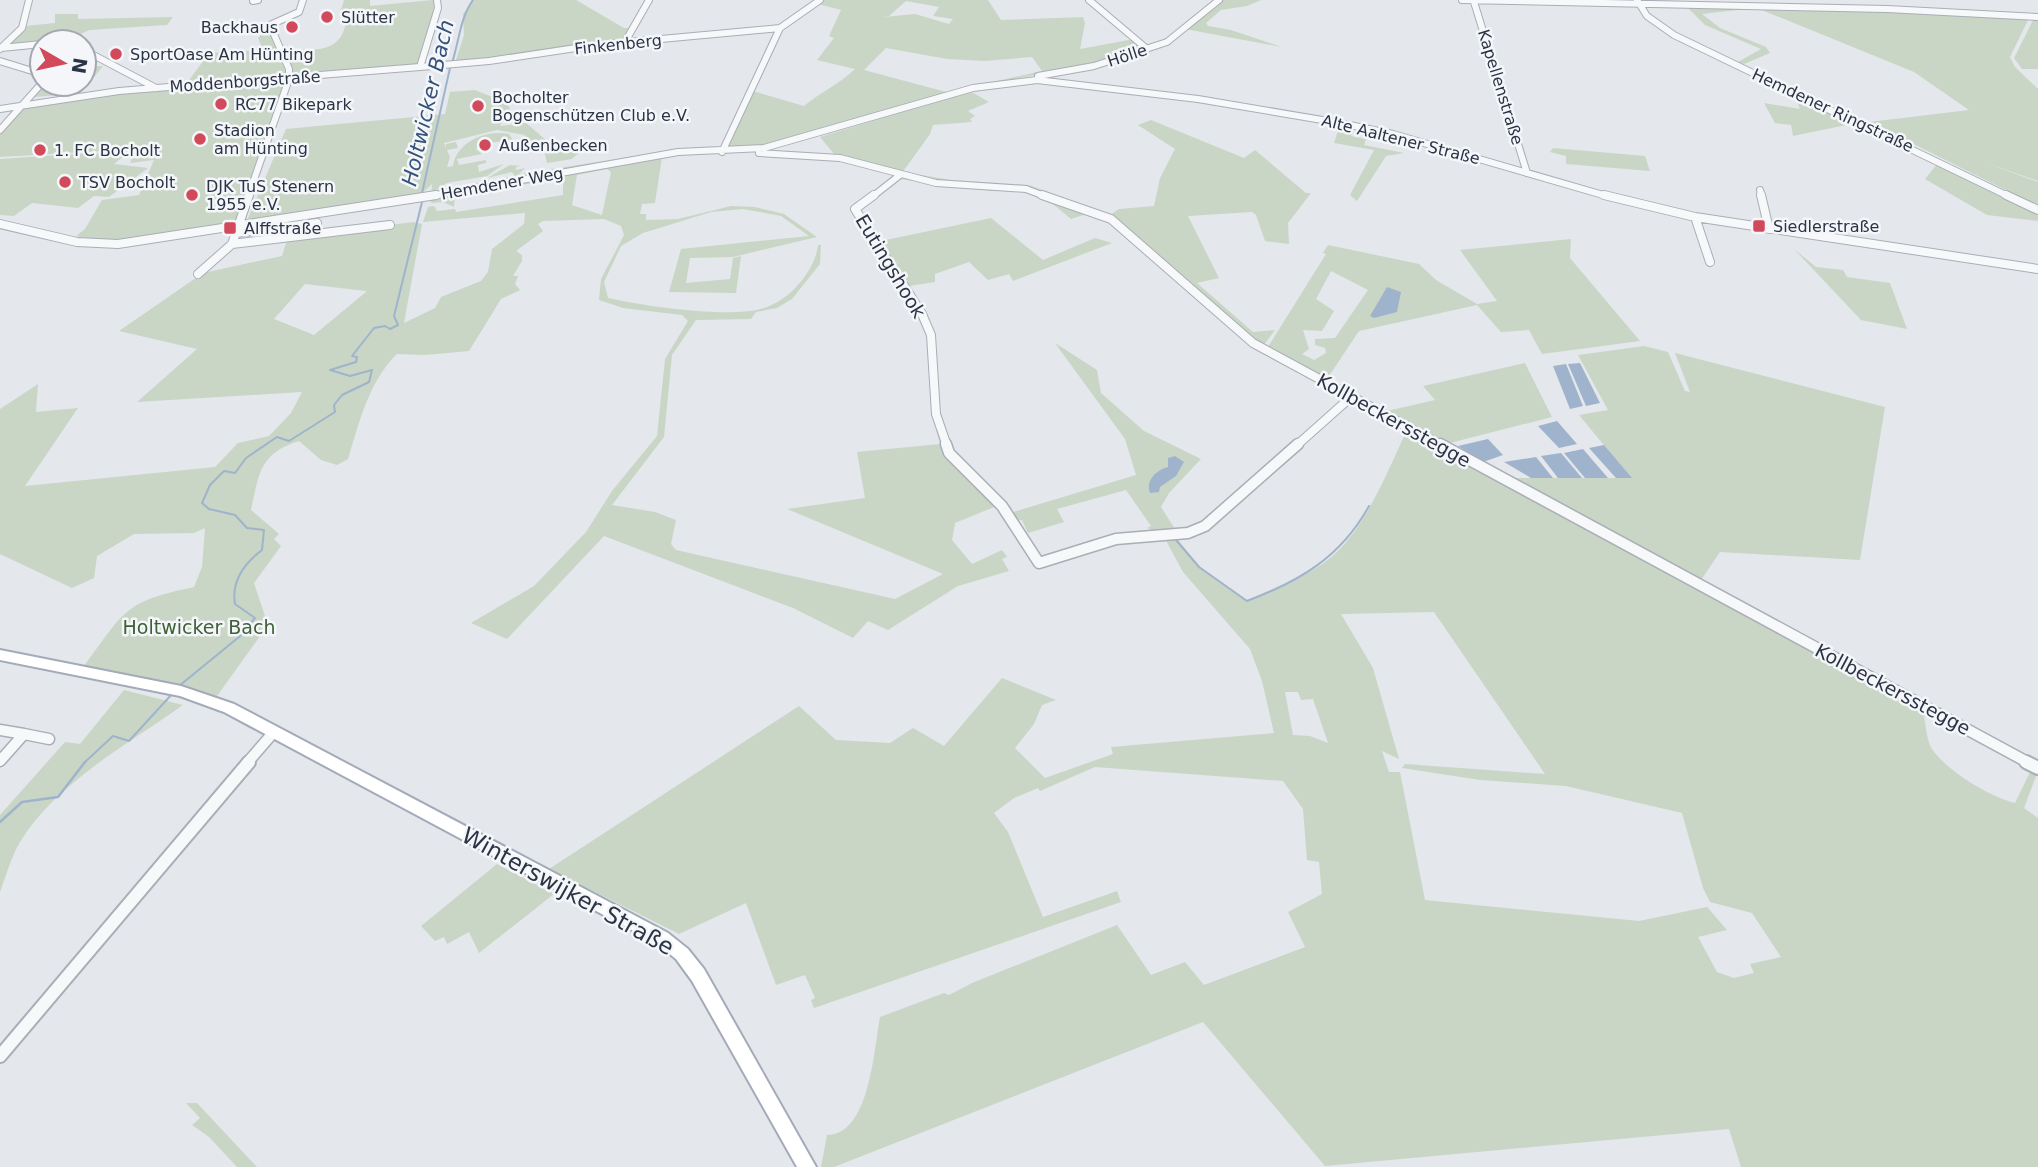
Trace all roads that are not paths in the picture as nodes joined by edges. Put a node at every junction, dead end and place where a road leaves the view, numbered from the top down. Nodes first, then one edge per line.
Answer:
1 (29, 0) edge
2 (303, 0) edge
3 (437, 0) edge
4 (649, 0) edge
5 (820, 0) edge
6 (1089, 0) edge
7 (1219, 0) edge
8 (1462, 0) edge
9 (1474, 2) junction
10 (1638, 2) edge
11 (2038, 17) edge
12 (780, 28) junction
13 (625, 41) junction
14 (28, 46) edge
15 (0, 49) edge
16 (1147, 49) junction
17 (98, 57) edge
18 (0, 61) edge
19 (420, 67) junction
20 (28, 70) edge
21 (289, 79) junction
22 (1021, 80) junction
23 (156, 88) junction
24 (28, 98) edge
25 (22, 105) junction
26 (0, 108) edge
27 (0, 130) edge
28 (737, 151) junction
29 (722, 152) junction
30 (1527, 173) junction
31 (900, 175) junction
32 (1760, 190) dead end
33 (2038, 210) edge
34 (1695, 217) junction
35 (317, 223) dead end
36 (0, 224) edge
37 (390, 225) dead end
38 (299, 227) junction
39 (238, 229) junction
40 (1769, 229) junction
41 (297, 236) junction
42 (232, 244) junction
43 (1710, 262) dead end
44 (2038, 269) edge
45 (198, 274) dead end
46 (1352, 397) junction
47 (0, 655) edge
48 (0, 730) edge
49 (273, 733) junction
50 (24, 734) junction
51 (50, 739) dead end
52 (0, 761) edge
53 (2038, 768) edge
54 (0, 1056) edge
55 (807, 1167) edge

1 - 15 street
2 - 21 street
3 - 19 street
4 - 13 street
5 - 12 street
6 - 16 street
7 - 16 street, Hölle
8 - 9 street
9 - 10 street
9 - 30 street, Kapellenstraße
10 - 11 street
10 - 33 street, Hemdener Ringstraße
12 - 13 street, Finkenberg
12 - 29 street
13 - 19 street, Finkenberg
14 - 15 street
16 - 22 street, Hölle
17 - 23 street
18 - 20 street
19 - 21 street, Moddenborgstraße
21 - 23 street, Moddenborgstraße
21 - 39 street
22 - 28 street, Alte Aaltener Straße
22 - 30 street, Alte Aaltener Straße
23 - 25 street, Moddenborgstraße
24 - 25 street
25 - 26 street, Moddenborgstraße
25 - 27 street
28 - 29 street, Alte Aaltener Straße
28 - 31 street, Kollbeckersstegge
29 - 39 street, Hemdener Weg
30 - 34 street, Alte Aaltener Straße
31 - 46 street, Kollbeckersstegge
31 - 46 street, Eutingshook
32 - 40 street
34 - 40 street, Alte Aaltener Straße
34 - 43 street
35 - 38 street, Hemdener Weg
36 - 39 street, Hemdener Weg
37 - 41 street
38 - 39 street, Hemdener Weg
38 - 41 street
39 - 42 street
40 - 44 street, Alte Aaltener Straße
41 - 42 street
42 - 45 street
46 - 53 street, Kollbeckersstegge
47 - 49 main road, Winterswijker Straße
48 - 50 street
49 - 54 street
49 - 55 main road, Winterswijker Straße
50 - 51 street
50 - 52 street

